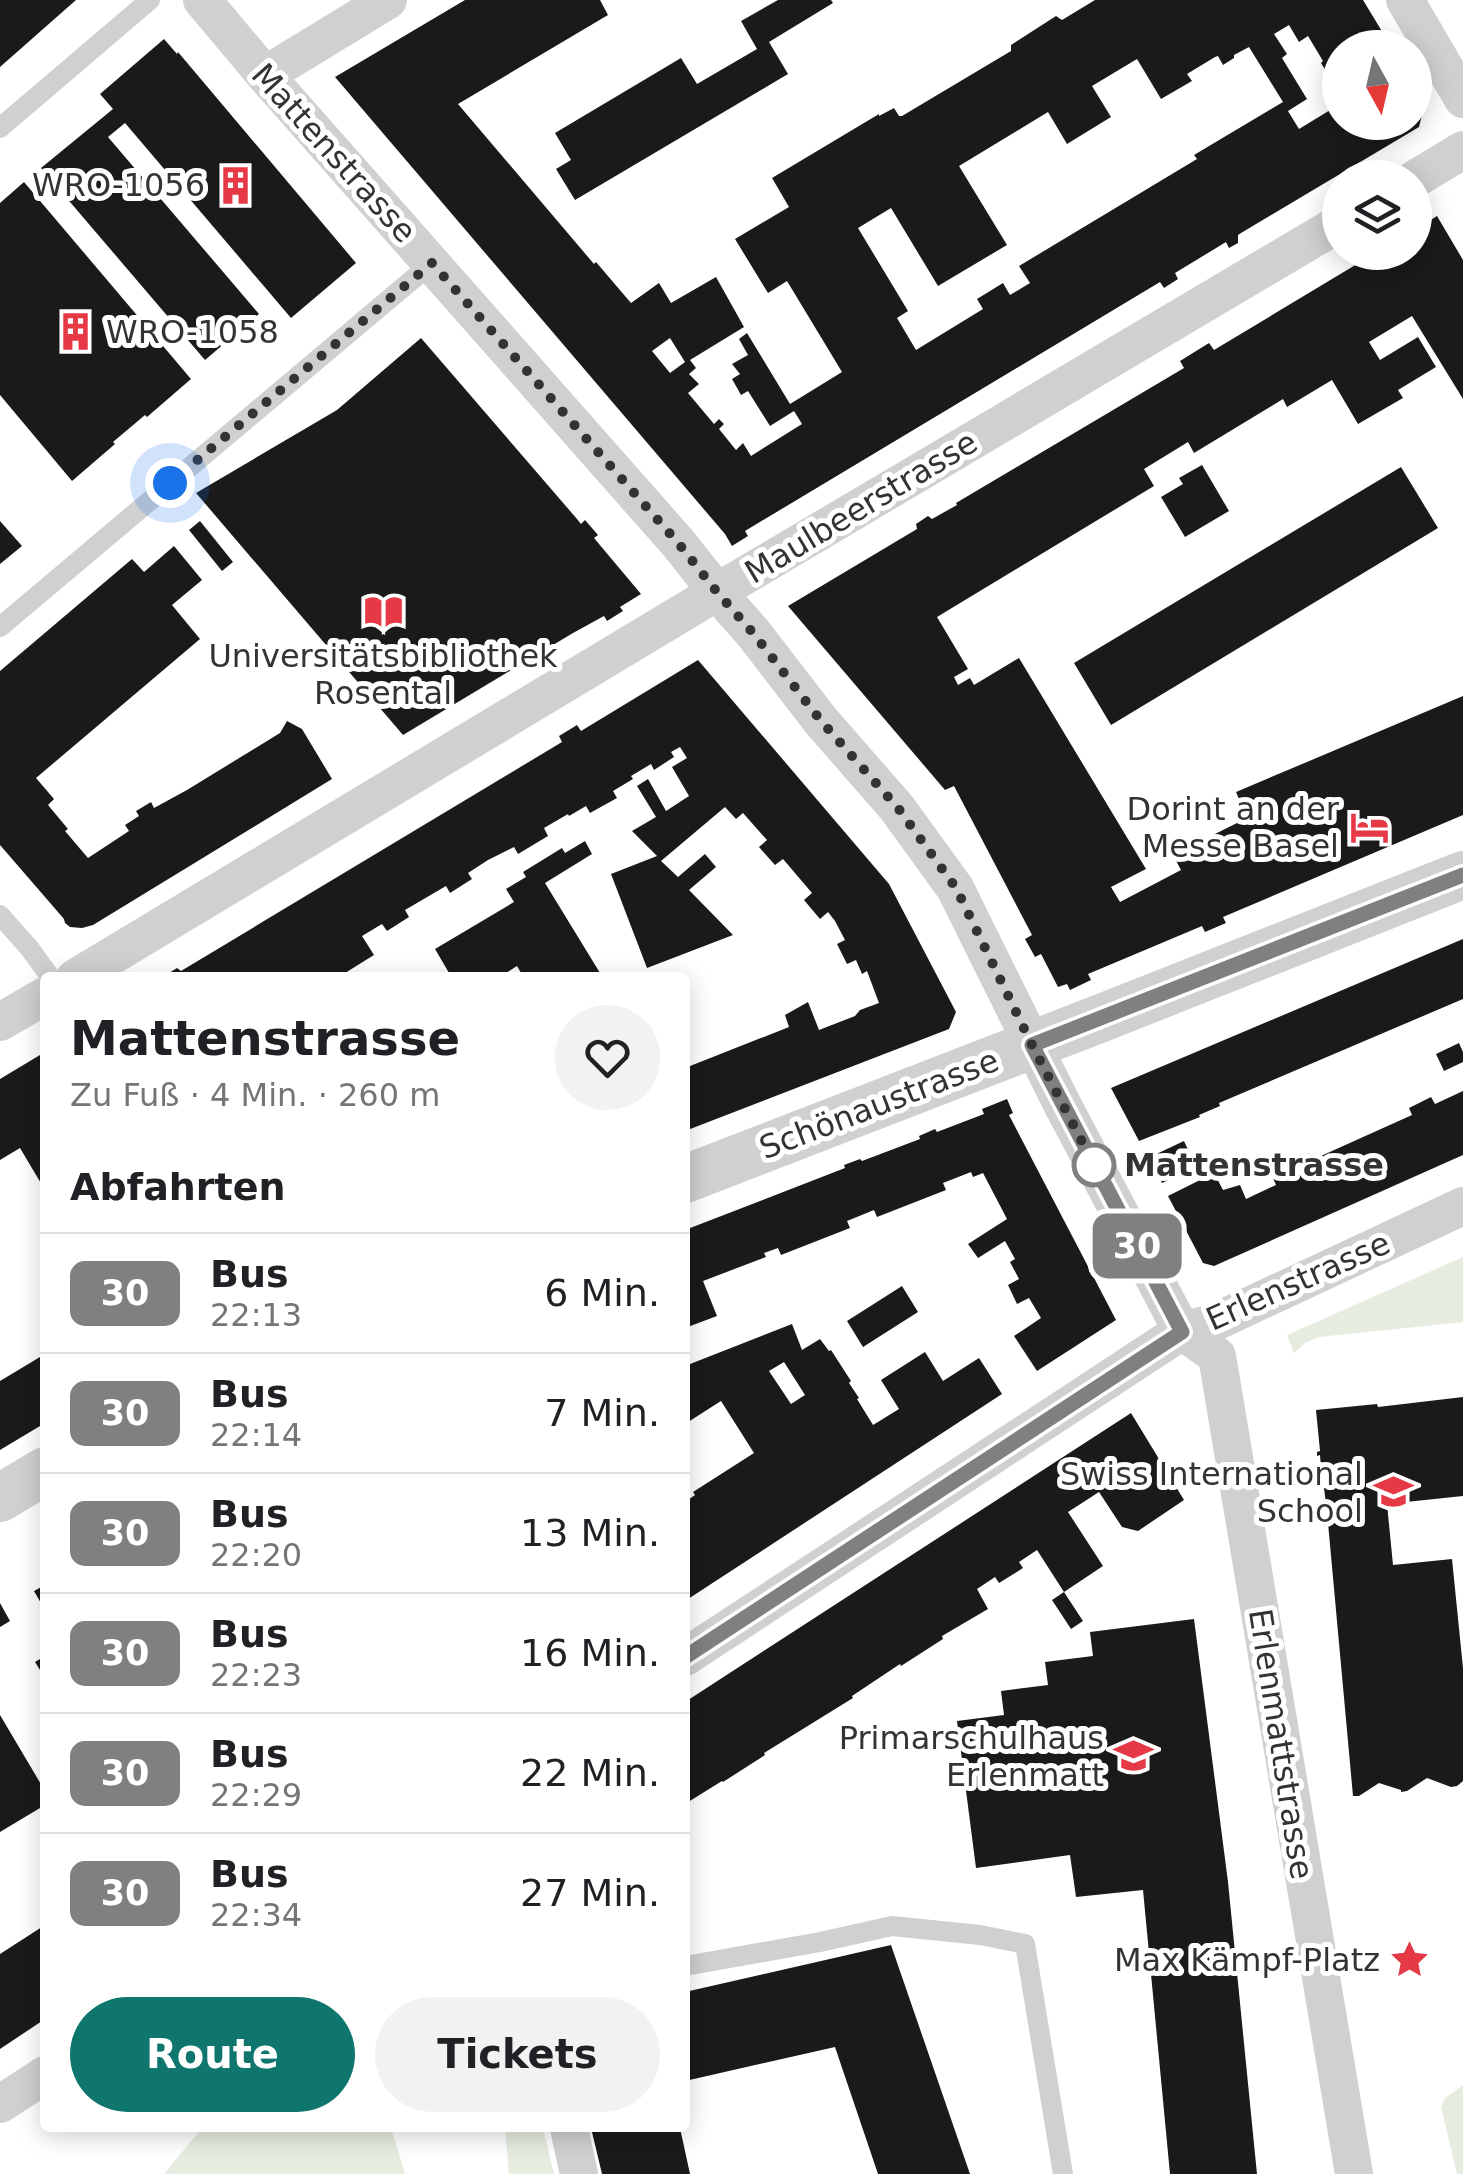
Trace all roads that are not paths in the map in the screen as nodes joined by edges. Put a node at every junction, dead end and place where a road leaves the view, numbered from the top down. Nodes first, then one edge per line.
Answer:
1 (150, 0) edge
2 (202, 0) edge
3 (388, 0) edge
4 (1404, 0) edge
5 (264, 76) junction
6 (1463, 100) edge
7 (0, 128) edge
8 (1463, 150) edge
9 (1432, 169) edge
10 (1322, 234) edge
11 (432, 263) junction
12 (717, 592) junction
13 (0, 627) edge
14 (1463, 875) edge
15 (0, 915) edge
16 (47, 972) edge
17 (85, 972) edge
18 (40, 999) edge
19 (0, 1022) edge
20 (1032, 1045) junction
21 (690, 1177) edge
22 (1463, 1206) edge
23 (1182, 1332) junction
24 (40, 1474) edge
25 (0, 1498) edge
26 (690, 1653) edge
27 (690, 1965) edge
28 (40, 2077) edge
29 (0, 2104) edge
30 (570, 2132) edge
31 (579, 2174) edge
32 (1063, 2174) edge
33 (1354, 2174) edge

1 - 7 lane
2 - 5 street, Mattenstrasse
3 - 5 street
4 - 6 street
5 - 11 street, Mattenstrasse
8 - 9 street
10 - 12 street, Maulbeerstrasse
11 - 12 street, Mattenstrasse
11 - 13 lane
12 - 17 street, Maulbeerstrasse
12 - 20 street, Mattenstrasse
14 - 20 street, Schönaustrasse
15 - 16 lane
18 - 19 street
20 - 21 street, Schönaustrasse
20 - 23 street, Mattenstrasse
22 - 23 street, Erlenstrasse
23 - 26 street, Erlenstrasse
23 - 33 street, Erlenmattstrasse
24 - 25 street
27 - 32 lane
28 - 29 street
30 - 31 street

